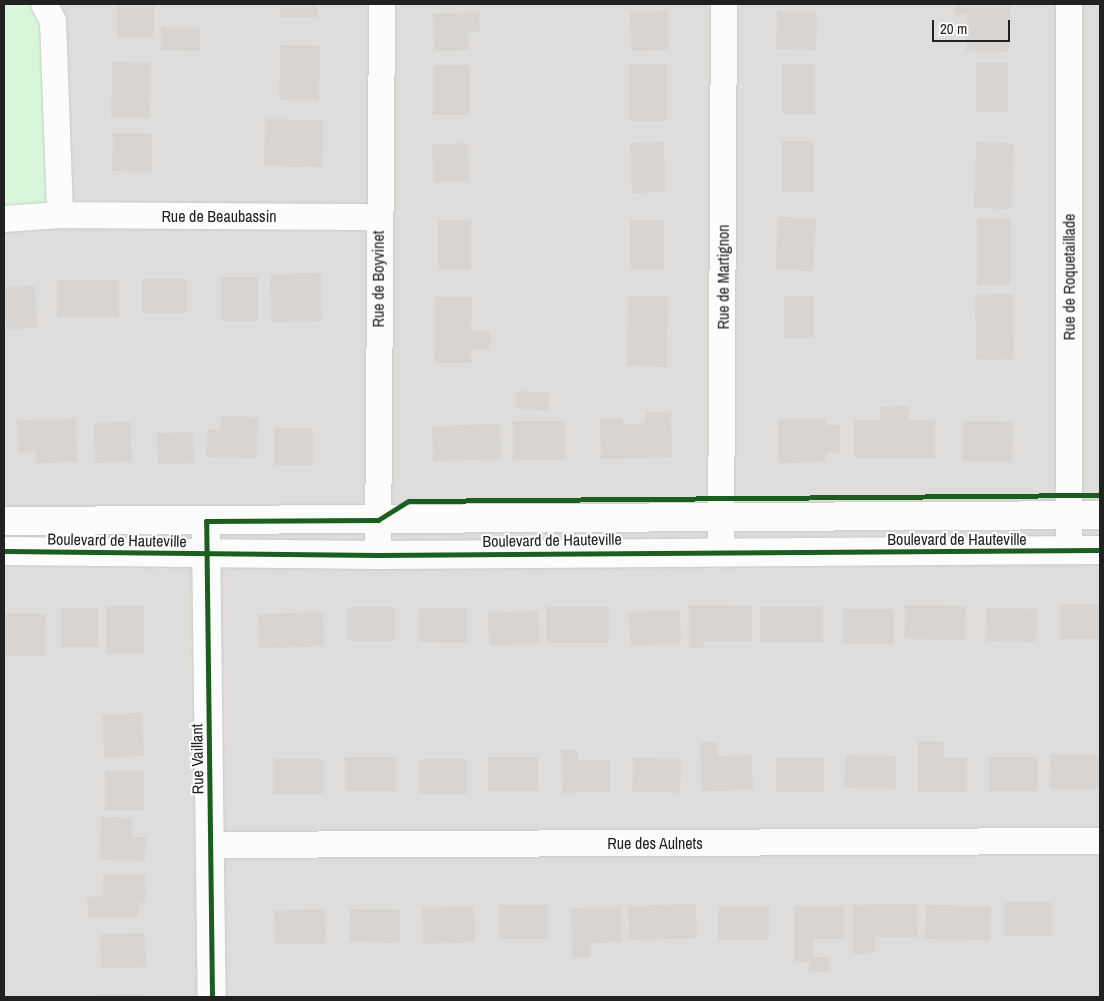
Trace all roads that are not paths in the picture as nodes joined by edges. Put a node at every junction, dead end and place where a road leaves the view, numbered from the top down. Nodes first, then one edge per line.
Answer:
1 (44, 4) edge
2 (382, 4) edge
3 (724, 4) edge
4 (1069, 4) edge
5 (60, 215) junction
6 (378, 217) junction
7 (4, 219) edge
8 (1070, 515) junction
9 (1100, 515) edge
10 (722, 516) junction
11 (378, 520) junction
12 (4, 521) edge
13 (206, 521) junction
14 (1100, 550) edge
15 (4, 551) edge
16 (722, 551) junction
17 (1069, 551) junction
18 (206, 554) junction
19 (378, 555) junction
20 (1100, 841) edge
21 (210, 845) junction
22 (212, 997) edge

1 - 5 street
2 - 6 street, Rue de Boyvinet
3 - 10 street, Rue de Martignon
4 - 8 street, Rue de Roquetaillade
5 - 6 street, Rue de Beaubassin
5 - 7 street, Rue de Beaubassin
6 - 11 street, Rue de Boyvinet
8 - 9 street, Boulevard de Hauteville
8 - 10 street, Boulevard de Hauteville
8 - 17 street, Rue de Roquetaillade
10 - 11 street, Boulevard de Hauteville
10 - 16 street, Rue de Martignon
11 - 13 street, Boulevard de Hauteville
11 - 19 street, Rue de Boyvinet
12 - 13 street, Boulevard de Hauteville
13 - 18 street, Rue Vaillant
14 - 17 street, Boulevard de Hauteville
15 - 18 street, Boulevard de Hauteville
16 - 17 street, Boulevard de Hauteville
16 - 19 street, Boulevard de Hauteville
18 - 19 street, Boulevard de Hauteville
18 - 21 street, Rue Vaillant
20 - 21 street, Rue des Aulnets
21 - 22 street, Rue Vaillant

